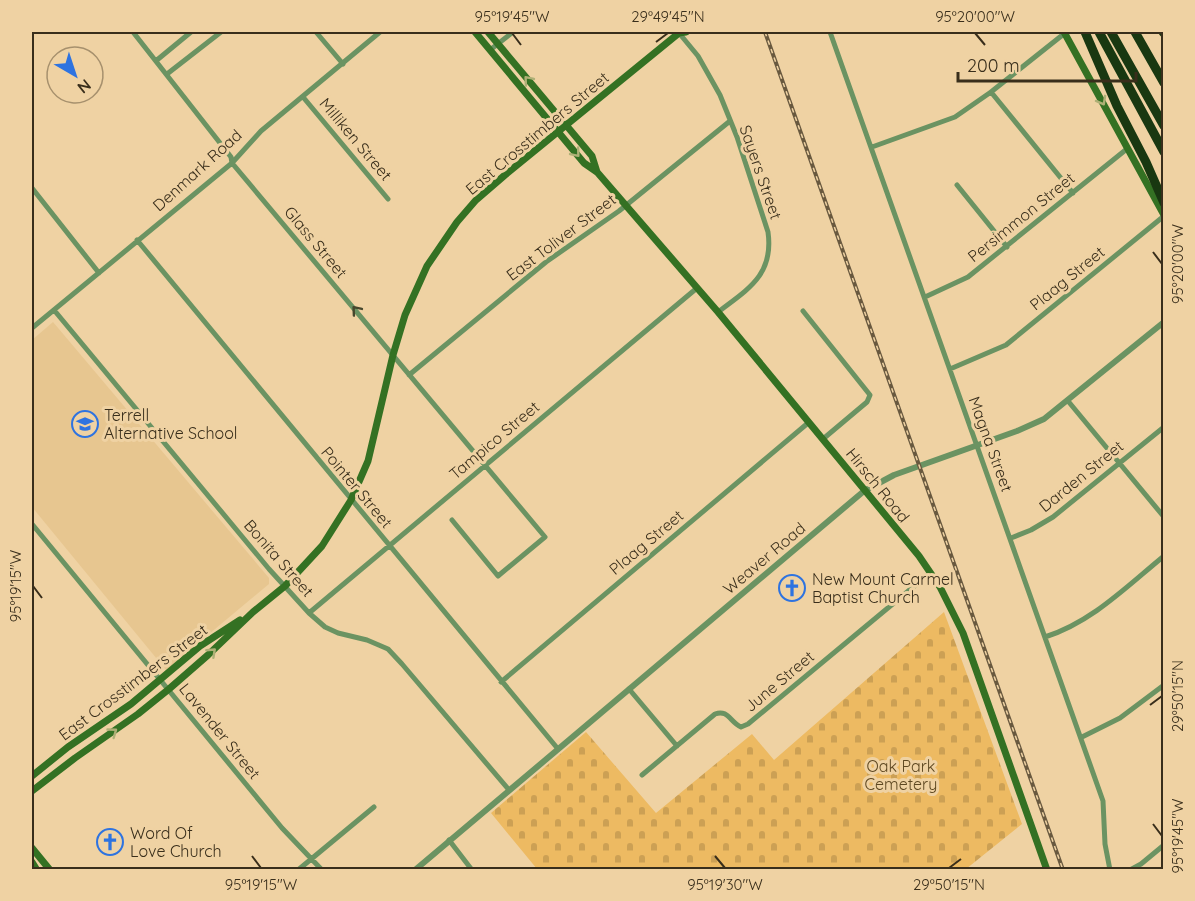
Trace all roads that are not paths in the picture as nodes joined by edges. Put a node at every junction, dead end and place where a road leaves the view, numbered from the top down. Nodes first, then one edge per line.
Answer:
1 (133, 32) edge
2 (190, 32) edge
3 (221, 32) edge
4 (316, 32) edge
5 (380, 32) edge
6 (475, 32) edge
7 (488, 32) edge
8 (513, 32) edge
9 (681, 32) edge
10 (840, 32) edge
11 (1065, 32) edge
12 (1085, 32) edge
13 (1099, 32) edge
14 (1111, 32) edge
15 (1135, 32) edge
16 (830, 33) edge
17 (498, 44) junction
18 (490, 50) junction
19 (157, 60) junction
20 (343, 64) junction
21 (167, 74) junction
22 (1164, 83) edge
23 (991, 92) junction
24 (303, 97) junction
25 (730, 121) junction
26 (565, 125) junction
27 (1164, 126) edge
28 (558, 131) junction
29 (872, 147) junction
30 (1128, 148) junction
31 (1164, 152) edge
32 (232, 163) junction
33 (597, 171) junction
34 (957, 184) dead end
35 (32, 188) edge
36 (1073, 192) junction
37 (388, 199) dead end
38 (1164, 203) edge
39 (625, 206) junction
40 (1164, 215) edge
41 (137, 240) junction
42 (1007, 247) junction
43 (99, 273) junction
44 (697, 288) junction
45 (926, 297) junction
46 (54, 310) junction
47 (803, 311) dead end
48 (718, 312) junction
49 (1164, 322) edge
50 (32, 328) edge
51 (393, 355) junction
52 (950, 369) junction
53 (409, 375) junction
54 (1068, 401) junction
55 (808, 423) junction
56 (1164, 427) edge
57 (822, 439) junction
58 (977, 445) junction
59 (1119, 463) junction
60 (484, 465) junction
61 (864, 491) junction
62 (351, 500) junction
63 (1164, 517) edge
64 (452, 520) dead end
65 (32, 524) edge
66 (1011, 538) junction
67 (389, 546) junction
68 (1164, 555) edge
69 (930, 573) junction
70 (285, 586) junction
71 (252, 612) junction
72 (309, 613) junction
73 (1045, 637) junction
74 (161, 680) junction
75 (501, 682) junction
76 (1162, 688) edge
77 (169, 689) junction
78 (629, 689) junction
79 (1082, 737) junction
80 (77, 741) junction
81 (676, 746) junction
82 (558, 749) junction
83 (83, 752) junction
84 (642, 775) dead end
85 (32, 776) edge
86 (509, 790) junction
87 (32, 791) edge
88 (374, 807) dead end
89 (449, 840) junction
90 (1164, 845) edge
91 (32, 848) edge
92 (311, 859) junction
93 (32, 862) edge
94 (37, 870) edge
95 (50, 870) edge
96 (298, 870) edge
97 (321, 870) edge
98 (415, 870) edge
99 (472, 870) edge
100 (1047, 870) edge
101 (1110, 870) edge
102 (1130, 870) edge

1 - 19 street, Glass Street
2 - 19 street
3 - 21 street
4 - 20 street
5 - 20 street, Denmark Road
6 - 18 main road, Hirsch Road
7 - 17 main road, Hirsch Road
8 - 17 street
9 - 25 street, Sayers Street
9 - 26 main road, East Crosstimbers Street
10 - 16 street
11 - 23 street
11 -> 30 main road
12 - 38 highway
13 - 31 highway
14 - 27 highway
15 - 22 highway
16 - 29 street, Magna Street
17 - 18 street
26 -> 17 main road, Hirsch Road
18 - 28 main road, Hirsch Road
19 - 21 street, Glass Street
20 - 24 street, Denmark Road
21 - 32 street, Glass Street
23 - 29 street
23 - 36 street
24 - 32 street, Denmark Road
24 - 37 street, Milliken Street
25 - 39 street, East Toliver Street
25 - 48 street, Sayers Street
26 - 28 main road, East Crosstimbers Street
26 - 33 main road, Hirsch Road
28 -> 33 main road, Hirsch Road
28 - 51 main road, East Crosstimbers Street
29 - 45 street, Magna Street
30 - 36 street, Persimmon Street
30 - 40 main road
32 - 41 street, Denmark Road
51 -> 32 street, Glass Street
33 - 39 main road, Hirsch Road
34 - 42 street
35 - 43 street
36 - 42 street, Persimmon Street
39 - 44 main road, Hirsch Road
39 - 53 street, East Toliver Street
40 - 52 street, Plaag Street
41 - 43 street, Denmark Road
41 - 62 street, Pointer Street
42 - 45 street, Persimmon Street
43 - 46 street, Denmark Road
44 - 48 main road, Hirsch Road
44 - 60 street, Tampico Street
45 - 52 street, Magna Street
46 - 50 street, Denmark Road
46 - 70 street, Bonita Street
47 - 57 street
48 - 55 main road, Hirsch Road
49 - 54 street, Weaver Road
51 - 53 street, Glass Street
51 - 62 main road, East Crosstimbers Street
52 - 58 street, Magna Street
53 - 60 street, Glass Street
54 - 58 street, Weaver Road
54 - 59 street
55 - 57 main road, Hirsch Road
55 - 75 street, Plaag Street
56 - 59 street, Darden Street
57 - 61 main road, Hirsch Road
58 - 61 street, Weaver Road
58 - 66 street, Magna Street
59 - 63 street
59 - 66 street, Darden Street
60 - 64 street, Glass Street
60 - 67 street, Tampico Street
61 - 69 main road, Hirsch Road
61 - 78 street, Weaver Road
62 - 67 street, Pointer Street
62 - 70 main road, East Crosstimbers Street
65 - 74 street, Lavender Street
66 - 73 street, Magna Street
67 - 72 street, Tampico Street
67 - 75 street, Pointer Street
68 - 73 street
69 - 81 street, June Street
69 - 100 main road, Hirsch Road
70 - 71 main road, East Crosstimbers Street
70 - 72 street, Bonita Street
71 - 74 main road, East Crosstimbers Street
77 -> 71 main road, East Crosstimbers Street
72 - 86 street, Bonita Street
73 - 79 street, Magna Street
74 - 77 street, Lavender Street
74 - 80 main road, East Crosstimbers Street
75 - 82 street, Pointer Street
76 - 79 street
83 -> 77 main road, East Crosstimbers Street
77 - 92 street, Lavender Street
78 - 81 street
78 - 82 street, Weaver Road
79 - 101 street, Magna Street
80 - 83 main road
80 - 85 main road, East Crosstimbers Street
81 - 84 street, June Street
82 - 86 street, Weaver Road
83 - 87 main road, East Crosstimbers Street
86 - 89 street, Weaver Road
88 - 92 street
89 - 98 street, Weaver Road
89 - 99 street
90 - 102 street
91 - 95 main road
92 - 96 street
92 - 97 street, Lavender Street
93 - 94 main road

